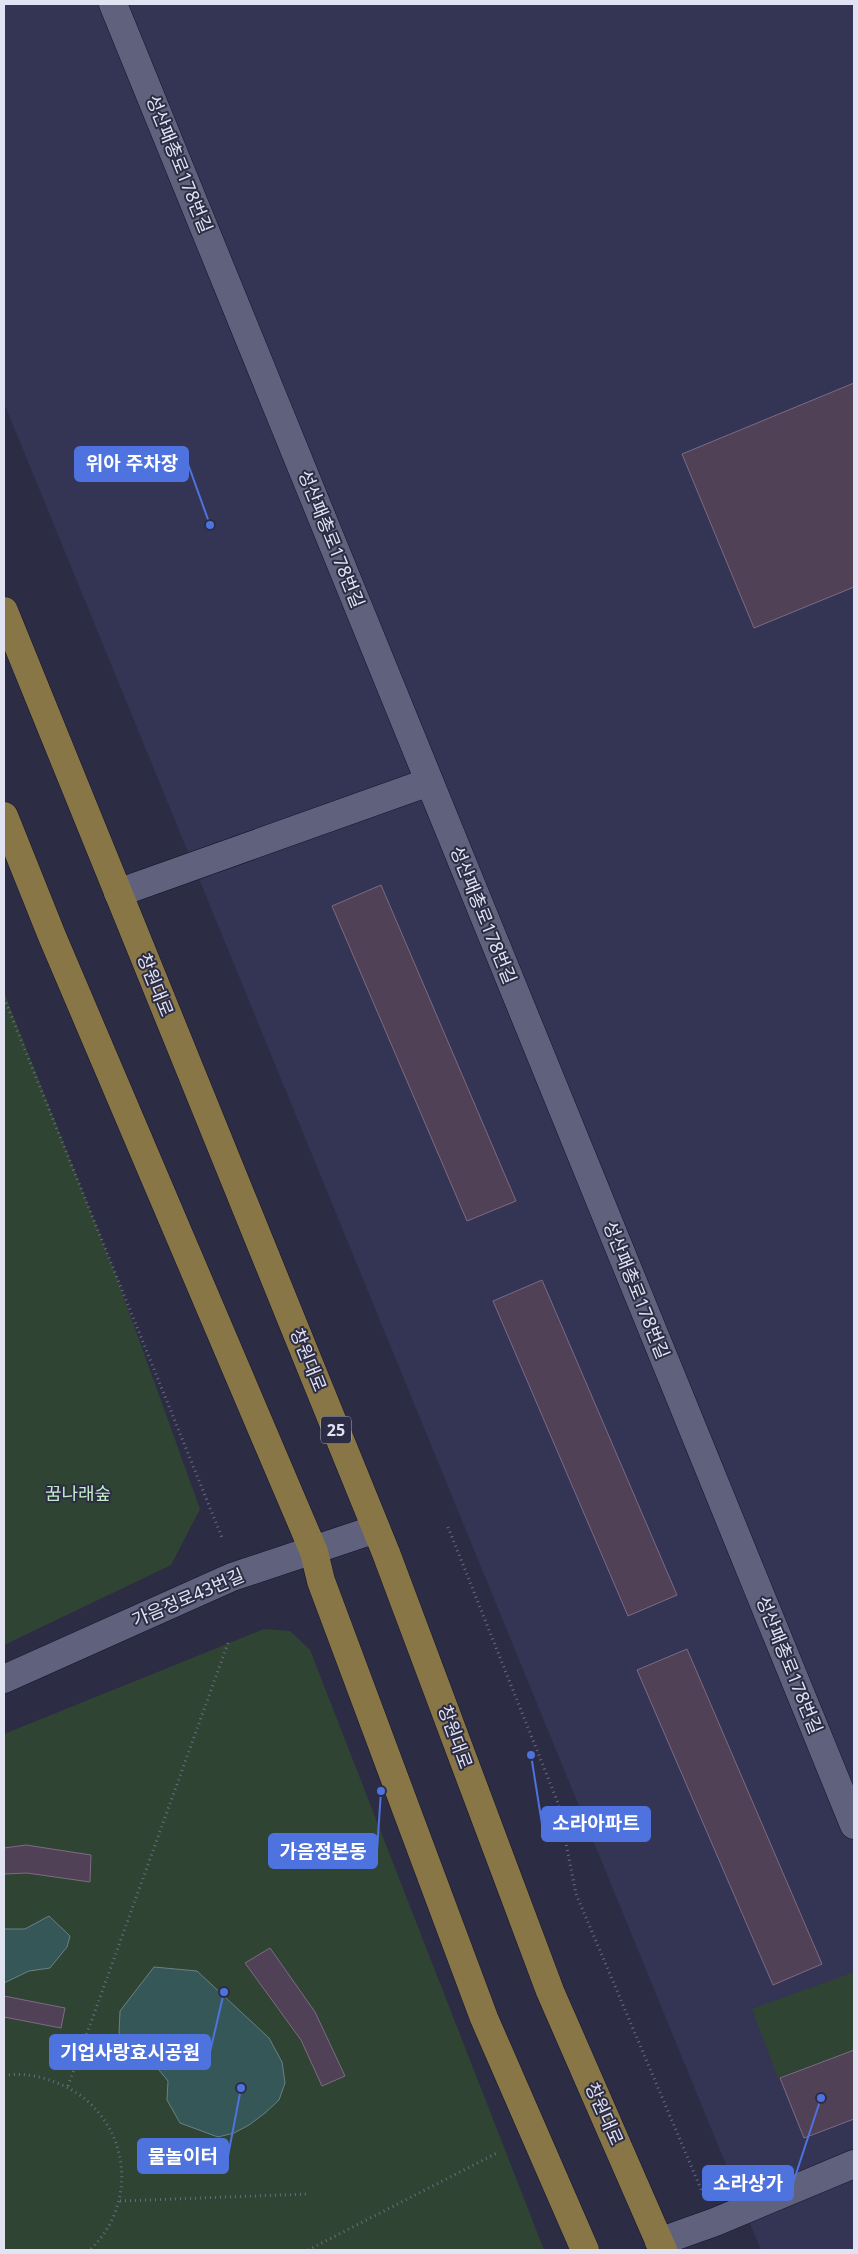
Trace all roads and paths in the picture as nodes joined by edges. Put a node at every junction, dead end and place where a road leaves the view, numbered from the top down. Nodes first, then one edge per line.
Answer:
1 (114, 4) edge
2 (4, 611) edge
3 (429, 782) junction
4 (4, 816) edge
5 (118, 893) junction
6 (4, 998) edge
7 (448, 1528) dead end
8 (376, 1529) junction
9 (223, 1540) dead end
10 (314, 1552) junction
11 (228, 1643) dead end
12 (4, 1679) edge
13 (854, 1825) edge
14 (4, 2076) edge
15 (68, 2086) junction
16 (497, 2153) dead end
17 (854, 2164) edge
18 (308, 2194) dead end
19 (120, 2202) junction
20 (715, 2222) junction
21 (661, 2246) edge
22 (90, 2250) edge
23 (308, 2250) edge
24 (585, 2250) edge

1 - 3 street, 성산패총로178번길
2 - 5 main road, 창원대로 / 25
3 - 5 street
3 - 13 street, 성산패총로178번길
4 - 10 main road
5 - 8 main road, 창원대로 / 25
6 - 9 path
7 - 20 path
8 - 10 street, 가음정로43번길
8 - 21 main road, 창원대로 / 25
10 - 12 street, 가음정로43번길
10 - 24 main road
11 - 15 path
14 - 15 path
15 - 19 path
16 - 23 path
17 - 20 street
18 - 19 path
19 - 22 path
20 - 21 street

